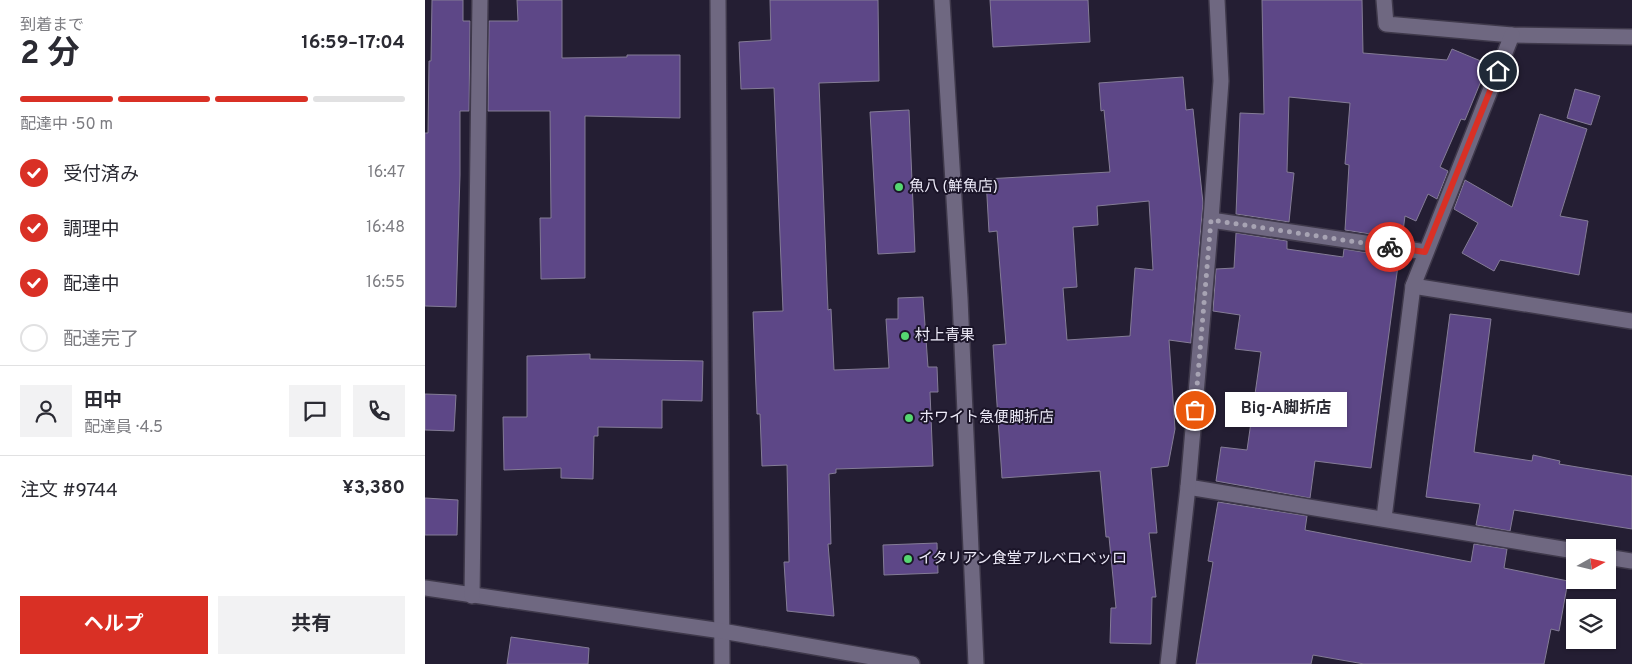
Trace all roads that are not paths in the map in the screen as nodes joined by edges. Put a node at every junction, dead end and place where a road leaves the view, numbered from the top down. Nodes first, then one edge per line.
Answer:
1 (480, 0) edge
2 (718, 0) edge
3 (941, 0) edge
4 (1217, 0) edge
5 (1384, 0) edge
6 (1513, 35) junction
7 (1632, 37) edge
8 (1211, 220) junction
9 (1425, 252) junction
10 (1413, 286) junction
11 (1632, 321) edge
12 (1188, 487) junction
13 (1383, 518) junction
14 (1566, 549) edge
15 (1616, 558) edge
16 (1632, 561) edge
17 (425, 588) edge
18 (472, 596) junction
19 (722, 631) junction
20 (722, 664) edge
21 (912, 664) edge
22 (976, 664) edge
23 (1168, 664) edge

1 - 18 street
2 - 19 street
3 - 22 street
4 - 8 street
5 - 6 street
6 - 7 street
6 - 9 street
8 - 9 street
8 - 12 street
9 - 10 street
10 - 11 street
10 - 13 street
12 - 13 street
12 - 23 street
13 - 14 street
15 - 16 street
17 - 18 street
18 - 19 street
19 - 20 street
19 - 21 street

